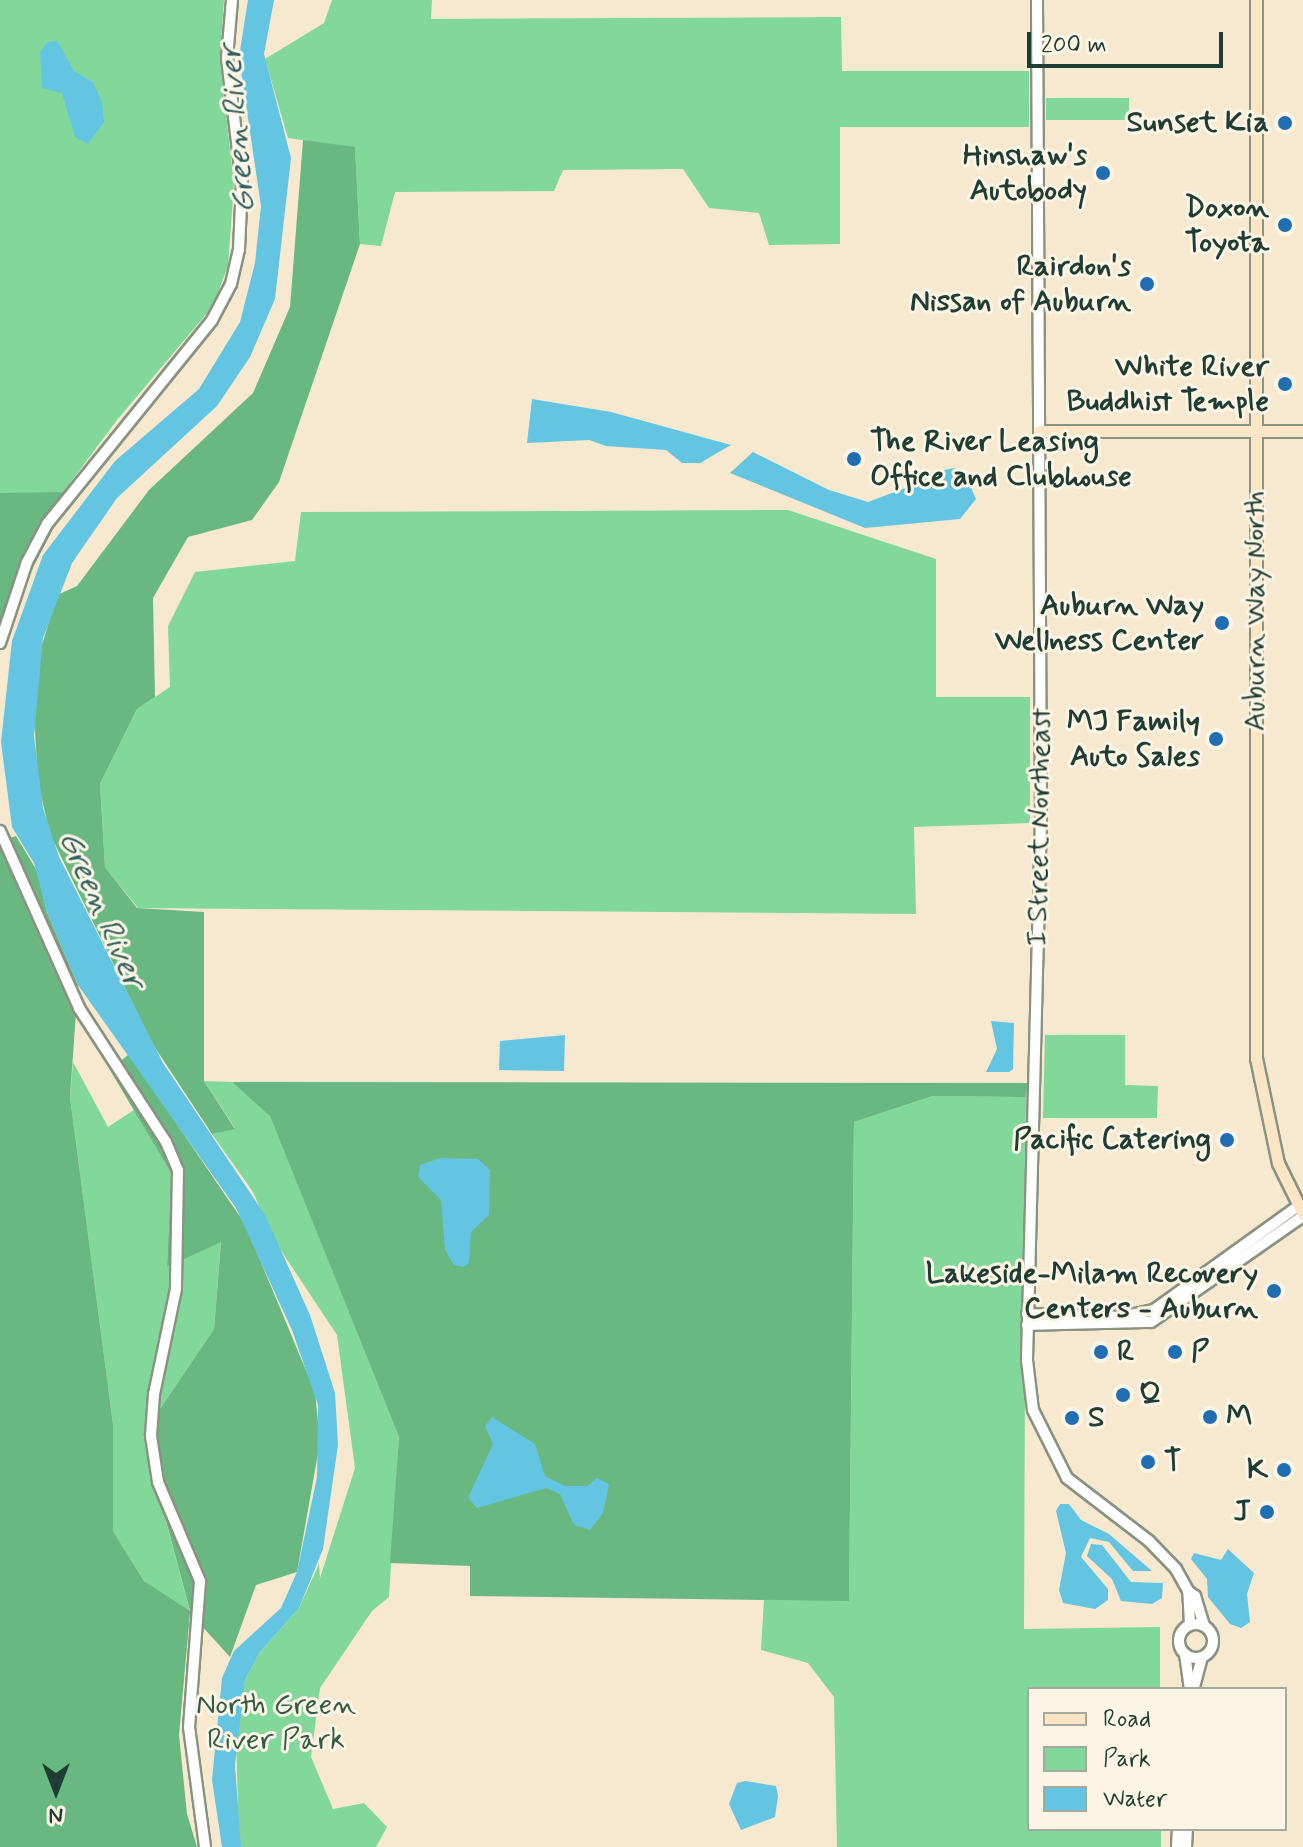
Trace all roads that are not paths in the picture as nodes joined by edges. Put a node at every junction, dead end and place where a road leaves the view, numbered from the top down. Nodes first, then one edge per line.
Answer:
1 (232, 0) edge
2 (1037, 0) edge
3 (1256, 0) edge
4 (1039, 431) junction
5 (1257, 431) junction
6 (1303, 431) edge
7 (0, 643) edge
8 (0, 831) edge
9 (1301, 1212) edge
10 (1027, 1320) junction
11 (1188, 1591) junction
12 (1190, 1624) junction
13 (1204, 1626) junction
14 (1185, 1654) junction
15 (1202, 1657) junction
16 (1192, 1687) edge
17 (1193, 1687) edge
18 (205, 1847) edge

1 - 7 street
2 - 4 street, I Street Northeast
3 - 5 main road, Auburn Way North
4 - 5 main road
4 - 10 street, I Street Northeast
5 - 6 main road
5 - 9 main road, Auburn Way North
8 - 18 street
9 - 10 street
10 - 11 street, I Street Northeast
11 - 12 street
11 - 13 street, I Street Northeast
12 - 13 street
12 - 14 street
13 - 15 street
14 - 15 street
14 - 16 street
15 - 17 street

